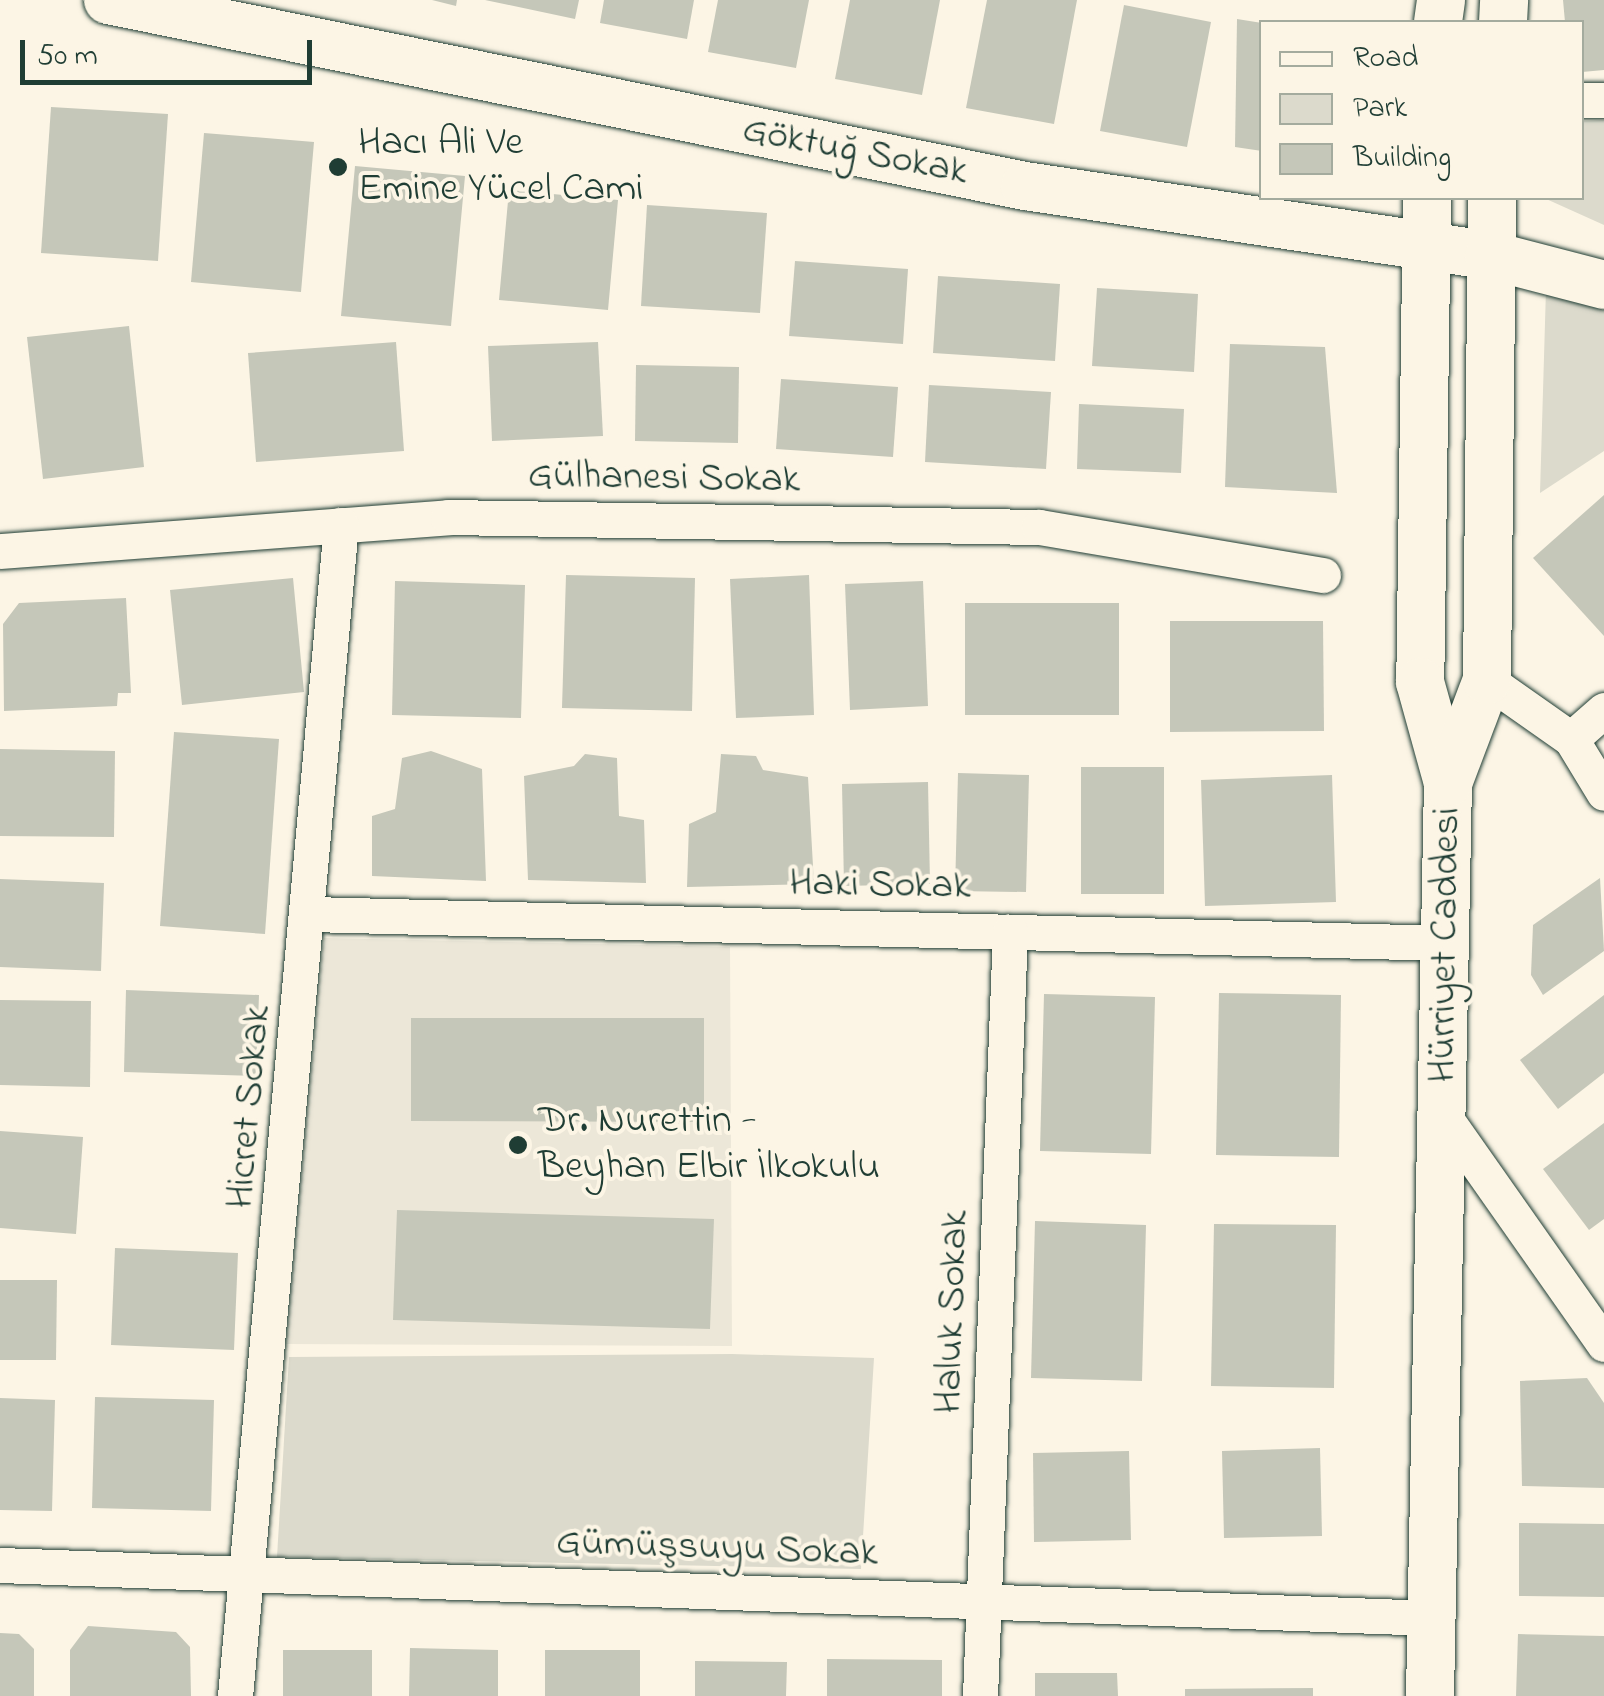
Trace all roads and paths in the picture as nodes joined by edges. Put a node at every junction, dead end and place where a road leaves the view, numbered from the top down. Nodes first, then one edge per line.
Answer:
1 (108, 0) edge
2 (1427, 200) edge
3 (1492, 200) edge
4 (1424, 248) junction
5 (1488, 255) junction
6 (1604, 285) edge
7 (340, 525) junction
8 (0, 551) edge
9 (1323, 576) dead end
10 (1486, 680) junction
11 (1604, 710) edge
12 (1571, 740) junction
13 (1448, 783) junction
14 (1604, 792) edge
15 (310, 914) junction
16 (1010, 932) junction
17 (1447, 943) junction
18 (1443, 1114) junction
19 (1604, 1344) edge
20 (0, 1565) edge
21 (247, 1579) junction
22 (984, 1599) junction
23 (1432, 1618) junction
24 (235, 1696) edge
25 (980, 1696) edge
26 (1430, 1696) edge

1 - 4 main road, Göktuğ Sokak
2 - 4 main road, Hürriyet Caddesi
3 - 5 main road
4 - 5 main road, Göktuğ Sokak
4 - 13 main road, Hürriyet Caddesi
5 - 6 main road, Göktuğ Sokak
5 - 10 main road
7 - 8 street, Gülhanesi Sokak
7 - 9 street, Gülhanesi Sokak
7 - 15 street, Hicret Sokak
10 - 12 street
10 - 13 main road
11 - 12 street
12 - 14 street
13 - 17 main road, Hürriyet Caddesi
15 - 16 street, Haki Sokak
15 - 21 street, Hicret Sokak
16 - 17 street, Haki Sokak
16 - 22 street, Haluk Sokak
17 - 18 main road, Hürriyet Caddesi
18 - 19 street
18 - 23 main road, Hürriyet Caddesi
20 - 21 street, Gümüşsuyu Sokak
21 - 22 street, Gümüşsuyu Sokak
21 - 24 street, Hicret Sokak
22 - 23 street, Gümüşsuyu Sokak
22 - 25 street, Haluk Sokak
23 - 26 main road, Hürriyet Caddesi

